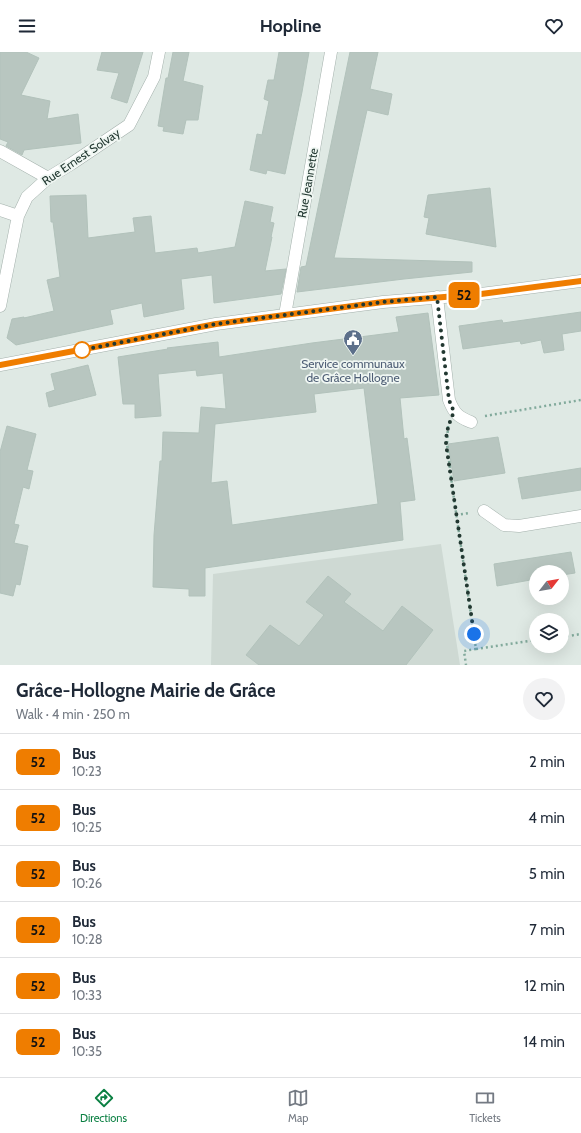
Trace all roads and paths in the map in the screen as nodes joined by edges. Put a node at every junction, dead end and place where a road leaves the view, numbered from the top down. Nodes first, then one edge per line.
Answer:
1 (159, 52) edge
2 (331, 52) edge
3 (0, 151) edge
4 (48, 178) junction
5 (0, 210) edge
6 (18, 216) junction
7 (581, 281) edge
8 (437, 297) junction
9 (0, 306) edge
10 (285, 315) junction
11 (0, 365) edge
12 (581, 400) edge
13 (454, 412) junction
14 (471, 422) joint
15 (484, 511) dead end
16 (581, 516) edge
17 (581, 634) edge
18 (569, 636) edge
19 (529, 641) edge
20 (476, 649) junction
21 (466, 665) edge

1 - 4 street, Rue Ernest Solvay
2 - 10 street, Rue Jeannette
3 - 4 street
4 - 6 street, Rue Ernest Solvay
5 - 6 street
6 - 9 street, Rue Ernest Solvay
7 - 8 street
8 - 10 street
8 - 13 street
10 - 11 street
12 - 14 path
13 - 14 street
13 - 20 path
15 - 16 street
17 - 18 path
19 - 20 path
20 - 21 path

